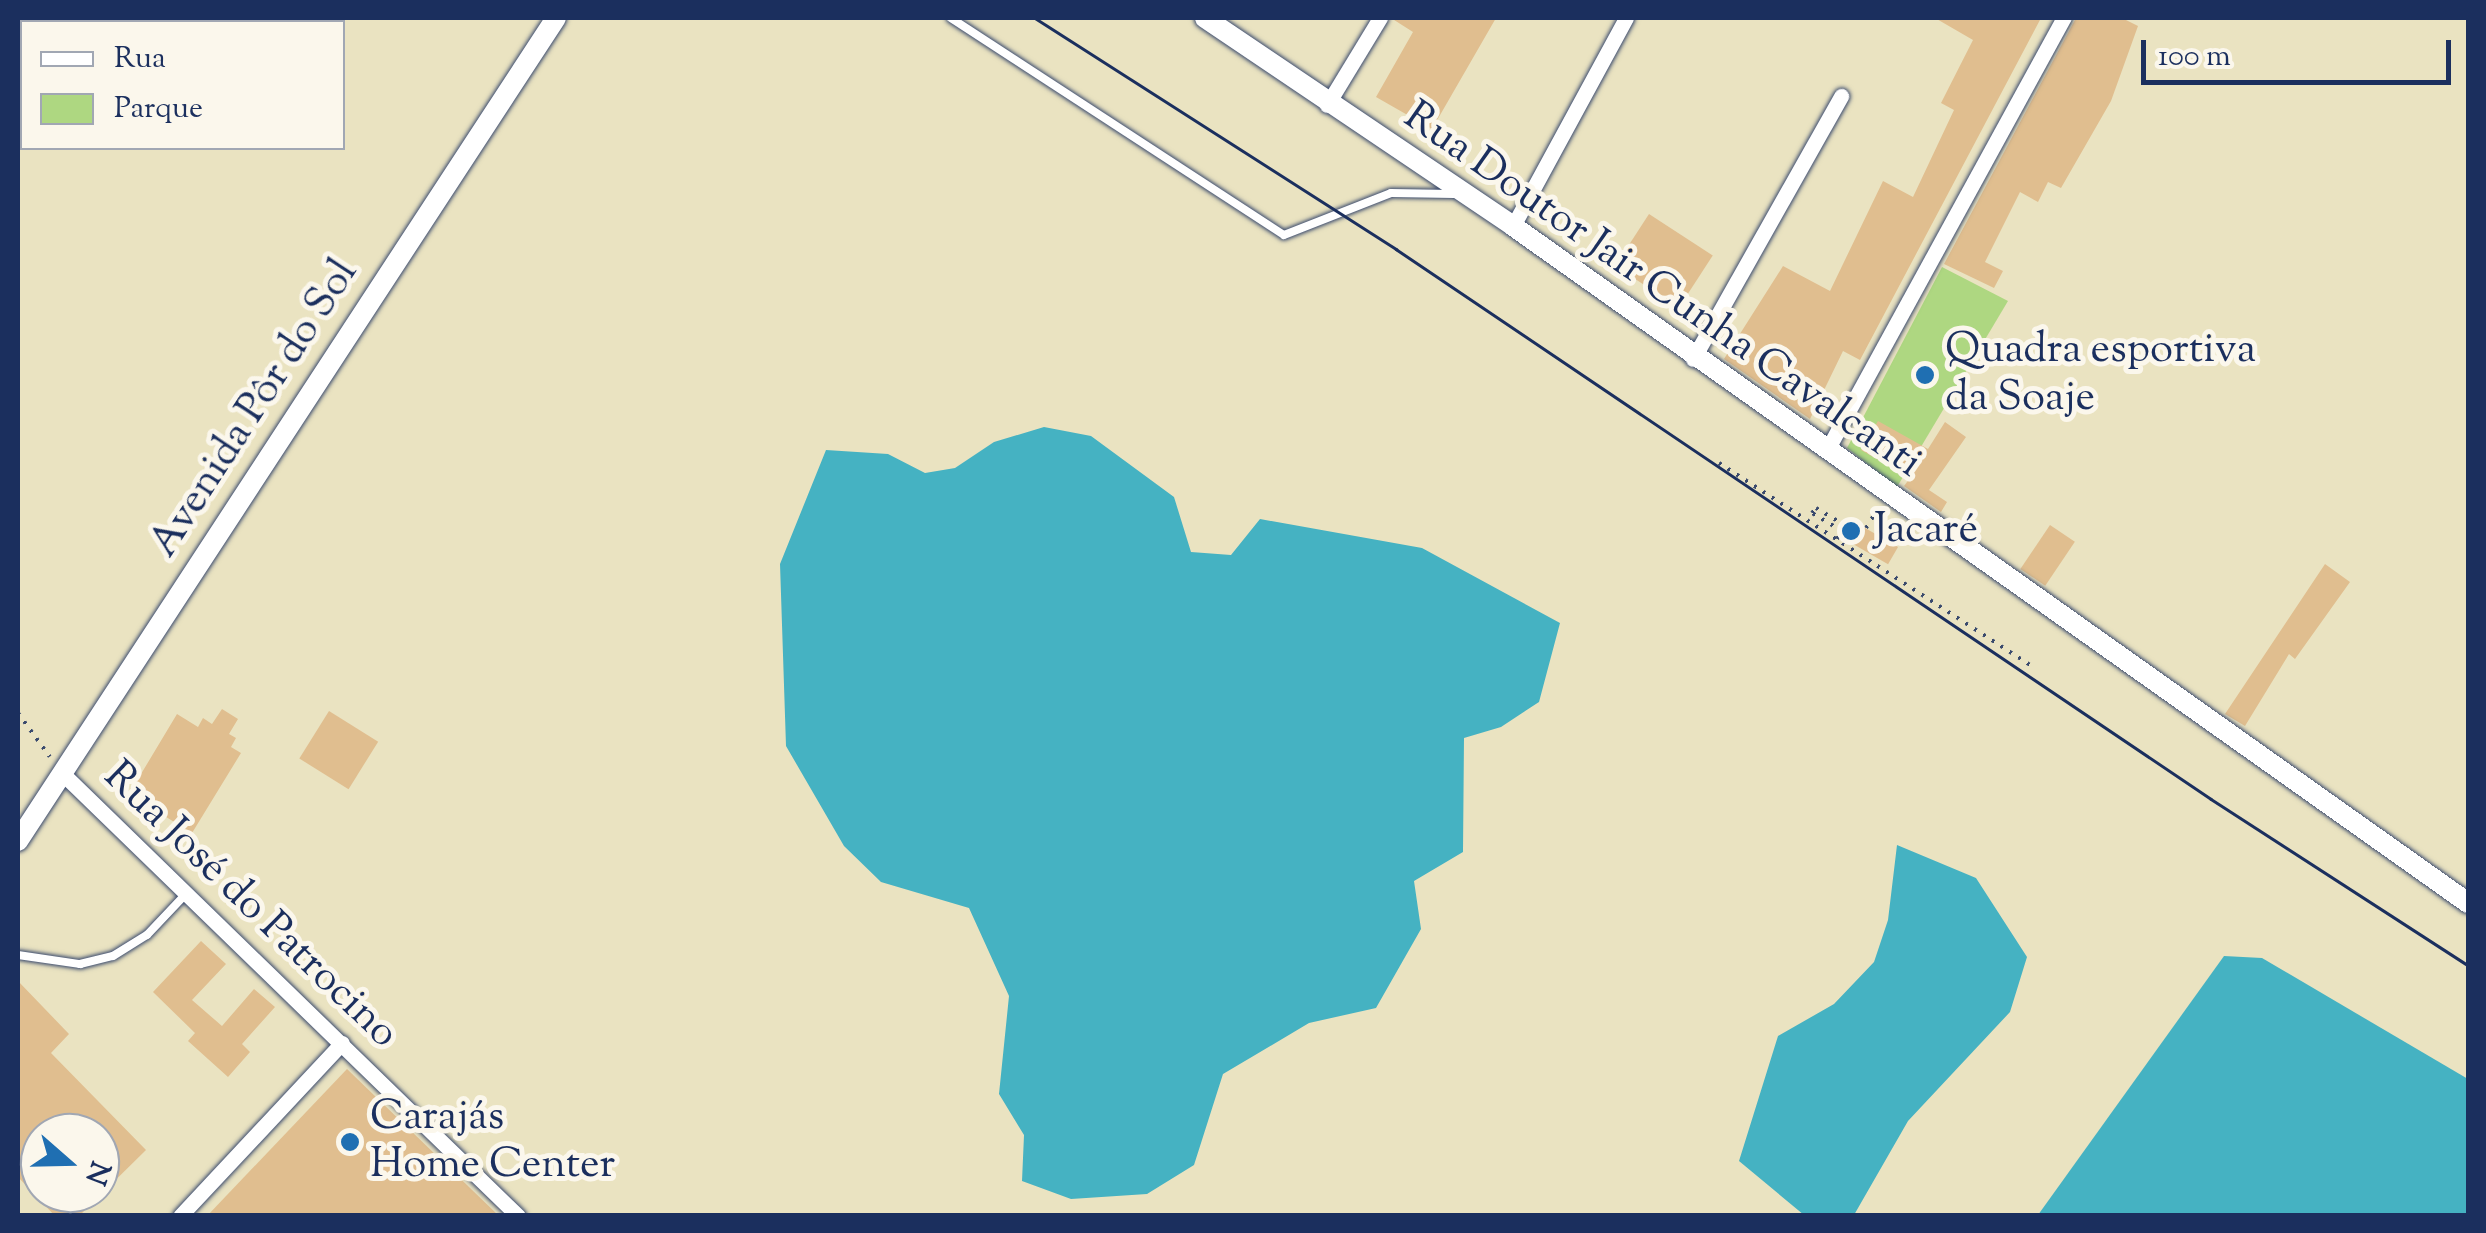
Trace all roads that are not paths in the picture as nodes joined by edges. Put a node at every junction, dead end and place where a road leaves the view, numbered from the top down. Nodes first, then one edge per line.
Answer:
1 (556, 18) edge
2 (951, 18) edge
3 (1205, 18) edge
4 (1380, 18) edge
5 (1626, 18) edge
6 (2064, 18) edge
7 (1841, 96) dead end
8 (1327, 105) junction
9 (1462, 194) junction
10 (1513, 226) junction
11 (1693, 360) junction
12 (1827, 450) junction
13 (62, 773) junction
14 (18, 841) edge
15 (185, 895) junction
16 (2468, 903) edge
17 (18, 955) edge
18 (342, 1043) junction
19 (180, 1216) edge
20 (518, 1216) edge

1 - 13 street, Avenida Pôr do Sol
2 - 9 lane
3 - 8 street, Rua Doutor Jair Cunha Cavalcanti
4 - 8 street
5 - 10 street
6 - 12 street
7 - 11 street
8 - 9 street, Rua Doutor Jair Cunha Cavalcanti
9 - 10 street, Rua Doutor Jair Cunha Cavalcanti
10 - 11 street, Rua Doutor Jair Cunha Cavalcanti
11 - 12 street, Rua Doutor Jair Cunha Cavalcanti
12 - 16 street, Rua Doutor Jair Cunha Cavalcanti
13 - 14 street, Avenida Pôr do Sol
13 - 15 street, Rua José do Patrocino
15 - 17 lane
15 - 18 street, Rua José do Patrocino
18 - 19 street
18 - 20 street, Rua José do Patrocino

